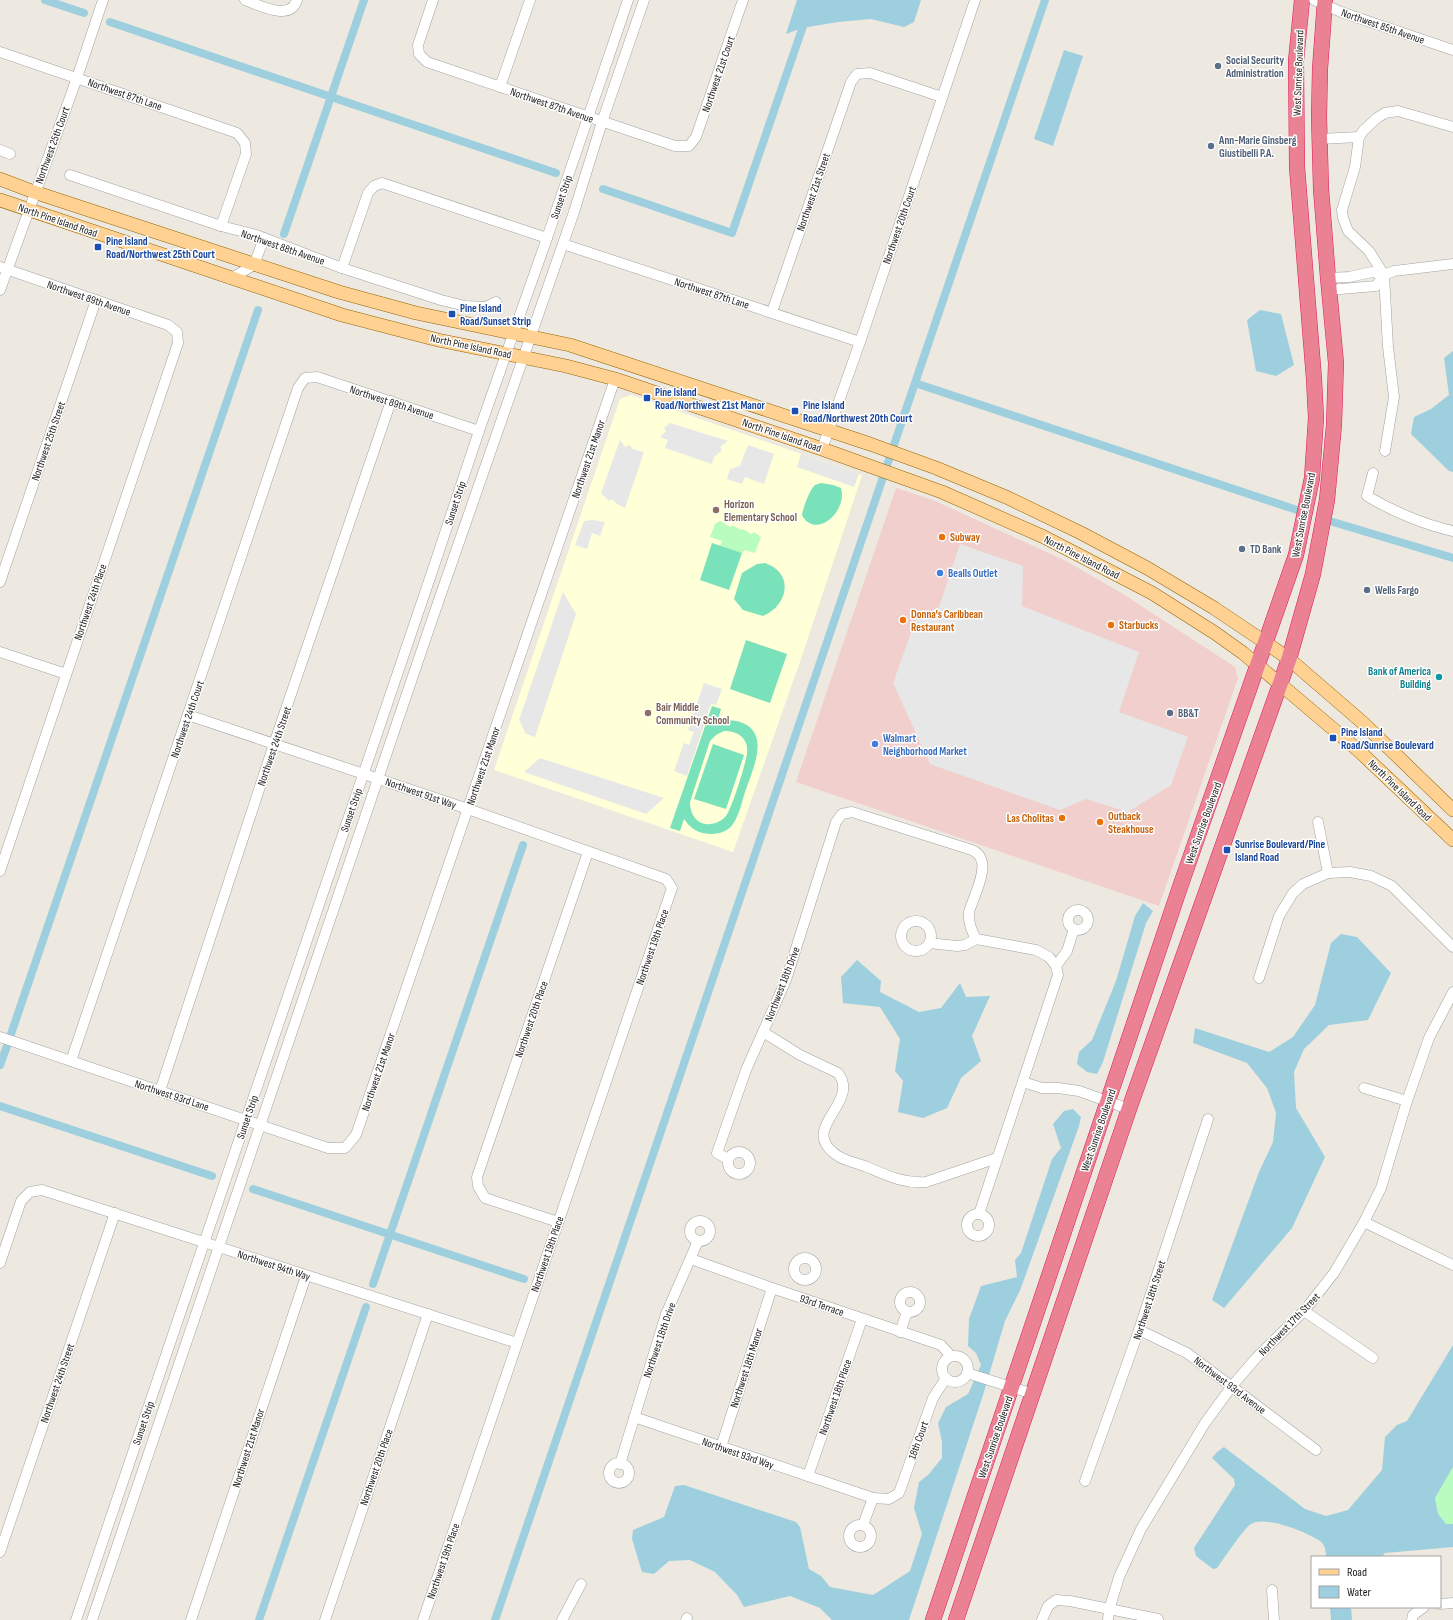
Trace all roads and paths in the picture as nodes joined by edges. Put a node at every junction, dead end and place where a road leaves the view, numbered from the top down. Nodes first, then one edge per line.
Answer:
1 (103, 0) edge
2 (245, 0) edge
3 (297, 0) edge
4 (433, 0) edge
5 (530, 0) edge
6 (628, 0) edge
7 (644, 0) edge
8 (743, 0) edge
9 (975, 0) edge
10 (1302, 0) edge
11 (1321, 1) edge
12 (1453, 50) edge
13 (0, 52) edge
14 (77, 78) junction
15 (500, 87) junction
16 (942, 97) junction
17 (588, 117) junction
18 (602, 122) junction
19 (1453, 128) edge
20 (1359, 138) junction
21 (1319, 139) junction
22 (689, 146) joint
23 (70, 175) dead end
24 (0, 179) edge
25 (34, 192) junction
26 (0, 200) edge
27 (28, 210) junction
28 (221, 226) junction
29 (264, 238) junction
30 (547, 238) junction
31 (563, 244) junction
32 (1453, 264) edge
33 (254, 265) junction
34 (4, 268) edge
35 (342, 268) junction
36 (1384, 275) junction
37 (230, 278) junction
38 (1328, 284) junction
39 (0, 290) edge
40 (96, 300) junction
41 (496, 302) dead end
42 (772, 312) junction
43 (177, 332) joint
44 (513, 332) junction
45 (530, 336) junction
46 (860, 342) junction
47 (506, 353) junction
48 (523, 356) junction
49 (305, 378) joint
50 (614, 379) junction
51 (391, 401) junction
52 (479, 431) junction
53 (828, 431) junction
54 (822, 449) junction
55 (1385, 451) dead end
56 (1373, 473) dead end
57 (1453, 531) edge
58 (0, 582) edge
59 (1266, 642) junction
60 (0, 652) edge
61 (1289, 659) junction
62 (1258, 666) junction
63 (66, 674) junction
64 (1280, 684) junction
65 (188, 715) junction
66 (274, 744) junction
67 (363, 774) junction
68 (378, 779) junction
69 (468, 809) junction
70 (1453, 810) edge
71 (1318, 822) dead end
72 (1453, 840) edge
73 (588, 852) junction
74 (0, 871) edge
75 (1328, 873) junction
76 (672, 888) joint
77 (1074, 929) dead end
78 (976, 939) junction
79 (929, 943) dead end
80 (1453, 947) edge
81 (1056, 966) junction
82 (1259, 978) dead end
83 (1453, 992) edge
84 (763, 1032) junction
85 (0, 1037) edge
86 (70, 1061) junction
87 (1023, 1082) junction
88 (1364, 1088) dead end
89 (160, 1091) junction
90 (1107, 1101) junction
91 (1406, 1101) junction
92 (1129, 1109) junction
93 (246, 1119) junction
94 (1208, 1119) dead end
95 (260, 1124) junction
96 (345, 1148) joint
97 (998, 1158) junction
98 (728, 1159) dead end
99 (115, 1213) junction
100 (979, 1214) dead end
101 (558, 1222) junction
102 (1364, 1222) junction
103 (205, 1242) junction
104 (698, 1242) dead end
105 (219, 1246) junction
106 (690, 1258) junction
107 (0, 1263) edge
108 (1453, 1265) edge
109 (306, 1276) junction
110 (802, 1279) dead end
111 (772, 1288) junction
112 (796, 1296) junction
113 (1304, 1311) junction
114 (907, 1312) dead end
115 (428, 1314) junction
116 (862, 1319) junction
117 (1139, 1330) junction
118 (900, 1332) junction
119 (517, 1343) junction
120 (951, 1356) junction
121 (1373, 1358) dead end
122 (971, 1374) junction
123 (946, 1378) junction
124 (1232, 1386) junction
125 (1011, 1387) junction
126 (1033, 1394) junction
127 (634, 1418) junction
128 (721, 1447) junction
129 (1316, 1450) dead end
130 (620, 1464) dead end
131 (808, 1476) junction
132 (1085, 1481) dead end
133 (872, 1498) junction
134 (889, 1500) joint
135 (863, 1526) dead end
136 (0, 1552) edge
137 (581, 1584) dead end
138 (1272, 1590) dead end
139 (1453, 1603) edge
140 (1441, 1604) edge
141 (1423, 1608) edge
142 (1109, 1615) edge
143 (1413, 1617) edge
144 (566, 1619) edge
145 (1158, 1619) edge
146 (76, 1620) edge
147 (92, 1620) edge
148 (191, 1620) edge
149 (325, 1620) edge
150 (423, 1620) edge
151 (933, 1620) edge
152 (956, 1620) edge
153 (1042, 1620) edge
154 (1274, 1620) edge

1 - 14 street, Northwest 25th Court
2 - 3 street
4 - 15 street, Northwest 87th Avenue
5 - 15 street
6 - 17 street, Sunset Strip
7 - 18 street, Sunset Strip
8 - 22 street, Northwest 21st Court
9 - 16 street, Northwest 20th Court
10 - 59 highway, West Sunrise Boulevard
11 - 12 street, Northwest 85th Avenue
11 - 21 highway, West Sunrise Boulevard
13 - 14 street, Northwest 87th Lane
14 - 25 street, Northwest 25th Court
14 - 28 street, Northwest 87th Lane
15 - 17 street, Northwest 87th Avenue
16 - 42 street, Northwest 21st Street
16 - 46 street, Northwest 20th Court
17 - 18 street, Northwest 87th Avenue
17 - 30 street, Sunset Strip
18 - 22 street, Northwest 87th Avenue
18 - 31 street, Sunset Strip
19 - 20 street
20 - 21 street
20 - 36 street
21 - 38 highway, West Sunrise Boulevard
23 - 28 street, Northwest 88th Avenue
24 - 25 main road, North Pine Island Road
25 - 27 street, Northwest 25th Court
25 - 33 main road, North Pine Island Road
26 - 27 main road, North Pine Island Road
27 - 34 street, Northwest 25th Court
27 - 37 main road, North Pine Island Road
28 - 29 street, Northwest 88th Avenue
29 - 33 street
29 - 35 street, Northwest 88th Avenue
30 - 35 street
30 - 44 street, Sunset Strip
31 - 42 street, Northwest 87th Lane
31 - 45 street, Sunset Strip
32 - 36 street
33 - 37 street
33 - 44 main road, North Pine Island Road
34 - 39 street, Northwest 25th Court
34 - 40 street, Northwest 89th Avenue
35 - 41 street, Northwest 88th Avenue
36 - 38 street
36 - 38 street
36 - 55 street
37 - 47 main road, North Pine Island Road
38 - 61 highway, West Sunrise Boulevard
40 - 43 street, Northwest 89th Avenue
40 - 58 street, Northwest 25th Street
42 - 46 street, Northwest 87th Lane
43 - 63 street, Northwest 24th Place
44 - 45 main road, North Pine Island Road
44 - 47 street, Sunset Strip
45 - 48 street, Sunset Strip
45 - 53 main road, North Pine Island Road
46 - 53 street, Northwest 20th Court
47 - 48 main road, North Pine Island Road
47 - 52 street, Sunset Strip
48 - 50 main road, North Pine Island Road
48 - 68 street, Sunset Strip
49 - 51 street, Northwest 89th Avenue
49 - 65 street, Northwest 24th Court
50 - 54 main road, North Pine Island Road
50 - 69 street, Northwest 21st Manor
51 - 52 street, Northwest 89th Avenue
51 - 66 street, Northwest 24th Street
52 - 67 street, Sunset Strip
53 - 54 street, Northwest 20th Court
53 - 59 main road, North Pine Island Road
54 - 62 main road, North Pine Island Road
56 - 57 street
59 - 61 main road, North Pine Island Road
59 - 62 highway, West Sunrise Boulevard
60 - 63 street
61 - 64 highway, West Sunrise Boulevard
61 - 70 main road, North Pine Island Road
62 - 64 main road, North Pine Island Road
62 - 90 highway, West Sunrise Boulevard
63 - 74 street, Northwest 24th Place
64 - 72 main road, North Pine Island Road
64 - 92 highway, West Sunrise Boulevard
65 - 66 street, Northwest 91st Way
65 - 86 street, Northwest 24th Court
66 - 67 street, Northwest 91st Way
66 - 89 street, Northwest 24th Street
67 - 68 street, Northwest 91st Way
67 - 93 street, Sunset Strip
68 - 69 street, Northwest 91st Way
68 - 95 street, Sunset Strip
69 - 73 street, Northwest 91st Way
69 - 96 street, Northwest 21st Manor
71 - 75 street
73 - 76 street, Northwest 91st Way
73 - 101 street, Northwest 20th Place
75 - 80 street
75 - 82 street
76 - 101 street, Northwest 19th Place
77 - 81 street
78 - 79 street
78 - 81 street
78 - 84 street, Northwest 18th Drive
81 - 87 street
83 - 91 street, Northwest 17th Street
84 - 97 street
84 - 98 street, Northwest 18th Drive
85 - 86 street, Northwest 93rd Lane
86 - 89 street, Northwest 93rd Lane
87 - 90 street
87 - 97 street
88 - 91 street
89 - 93 street, Northwest 93rd Lane
90 - 92 street
90 - 125 highway, West Sunrise Boulevard
91 - 102 street, Northwest 17th Street
92 - 126 highway, West Sunrise Boulevard
93 - 95 street, Northwest 93rd Lane
93 - 103 street, Sunset Strip
94 - 117 street, Northwest 18th Street
95 - 96 street, Northwest 93rd Lane
95 - 105 street, Sunset Strip
97 - 100 street
99 - 103 street, Northwest 94th Way
99 - 107 street, Northwest 94th Way
99 - 136 street, Northwest 24th Street
101 - 119 street, Northwest 19th Place
102 - 108 street
102 - 113 street, Northwest 17th Street
103 - 105 street, Northwest 94th Way
103 - 146 street, Sunset Strip
104 - 106 street, Northwest 18th Drive
105 - 109 street, Northwest 94th Way
105 - 147 street, Sunset Strip
106 - 111 street, 93rd Terrace
106 - 127 street, Northwest 18th Drive
109 - 115 street, Northwest 94th Way
109 - 148 street, Northwest 21st Manor
110 - 112 street
111 - 112 street, 93rd Terrace
111 - 128 street, Northwest 18th Manor
112 - 116 street, 93rd Terrace
113 - 121 street
113 - 124 street, Northwest 17th Street
114 - 118 street
115 - 119 street, Northwest 94th Way
115 - 149 street, Northwest 20th Place
116 - 118 street, 93rd Terrace
116 - 131 street, Northwest 18th Place
117 - 124 street, Northwest 93rd Avenue
117 - 132 street, Northwest 18th Street
118 - 120 street, 93rd Terrace
119 - 150 street, Northwest 19th Place
120 - 122 street
120 - 123 street
122 - 123 street
122 - 125 street
123 - 134 street, 18th Court
124 - 129 street, Northwest 93rd Avenue
124 - 142 street, Northwest 17th Street
125 - 126 street
125 - 151 highway, West Sunrise Boulevard
126 - 152 highway, West Sunrise Boulevard
127 - 128 street, Northwest 93rd Way
127 - 130 street
128 - 131 street, Northwest 93rd Way
131 - 133 street, Northwest 93rd Way
133 - 134 street, Northwest 93rd Way
133 - 135 street
137 - 144 street
138 - 154 street
139 - 140 street
141 - 143 street
142 - 145 street
142 - 153 street

